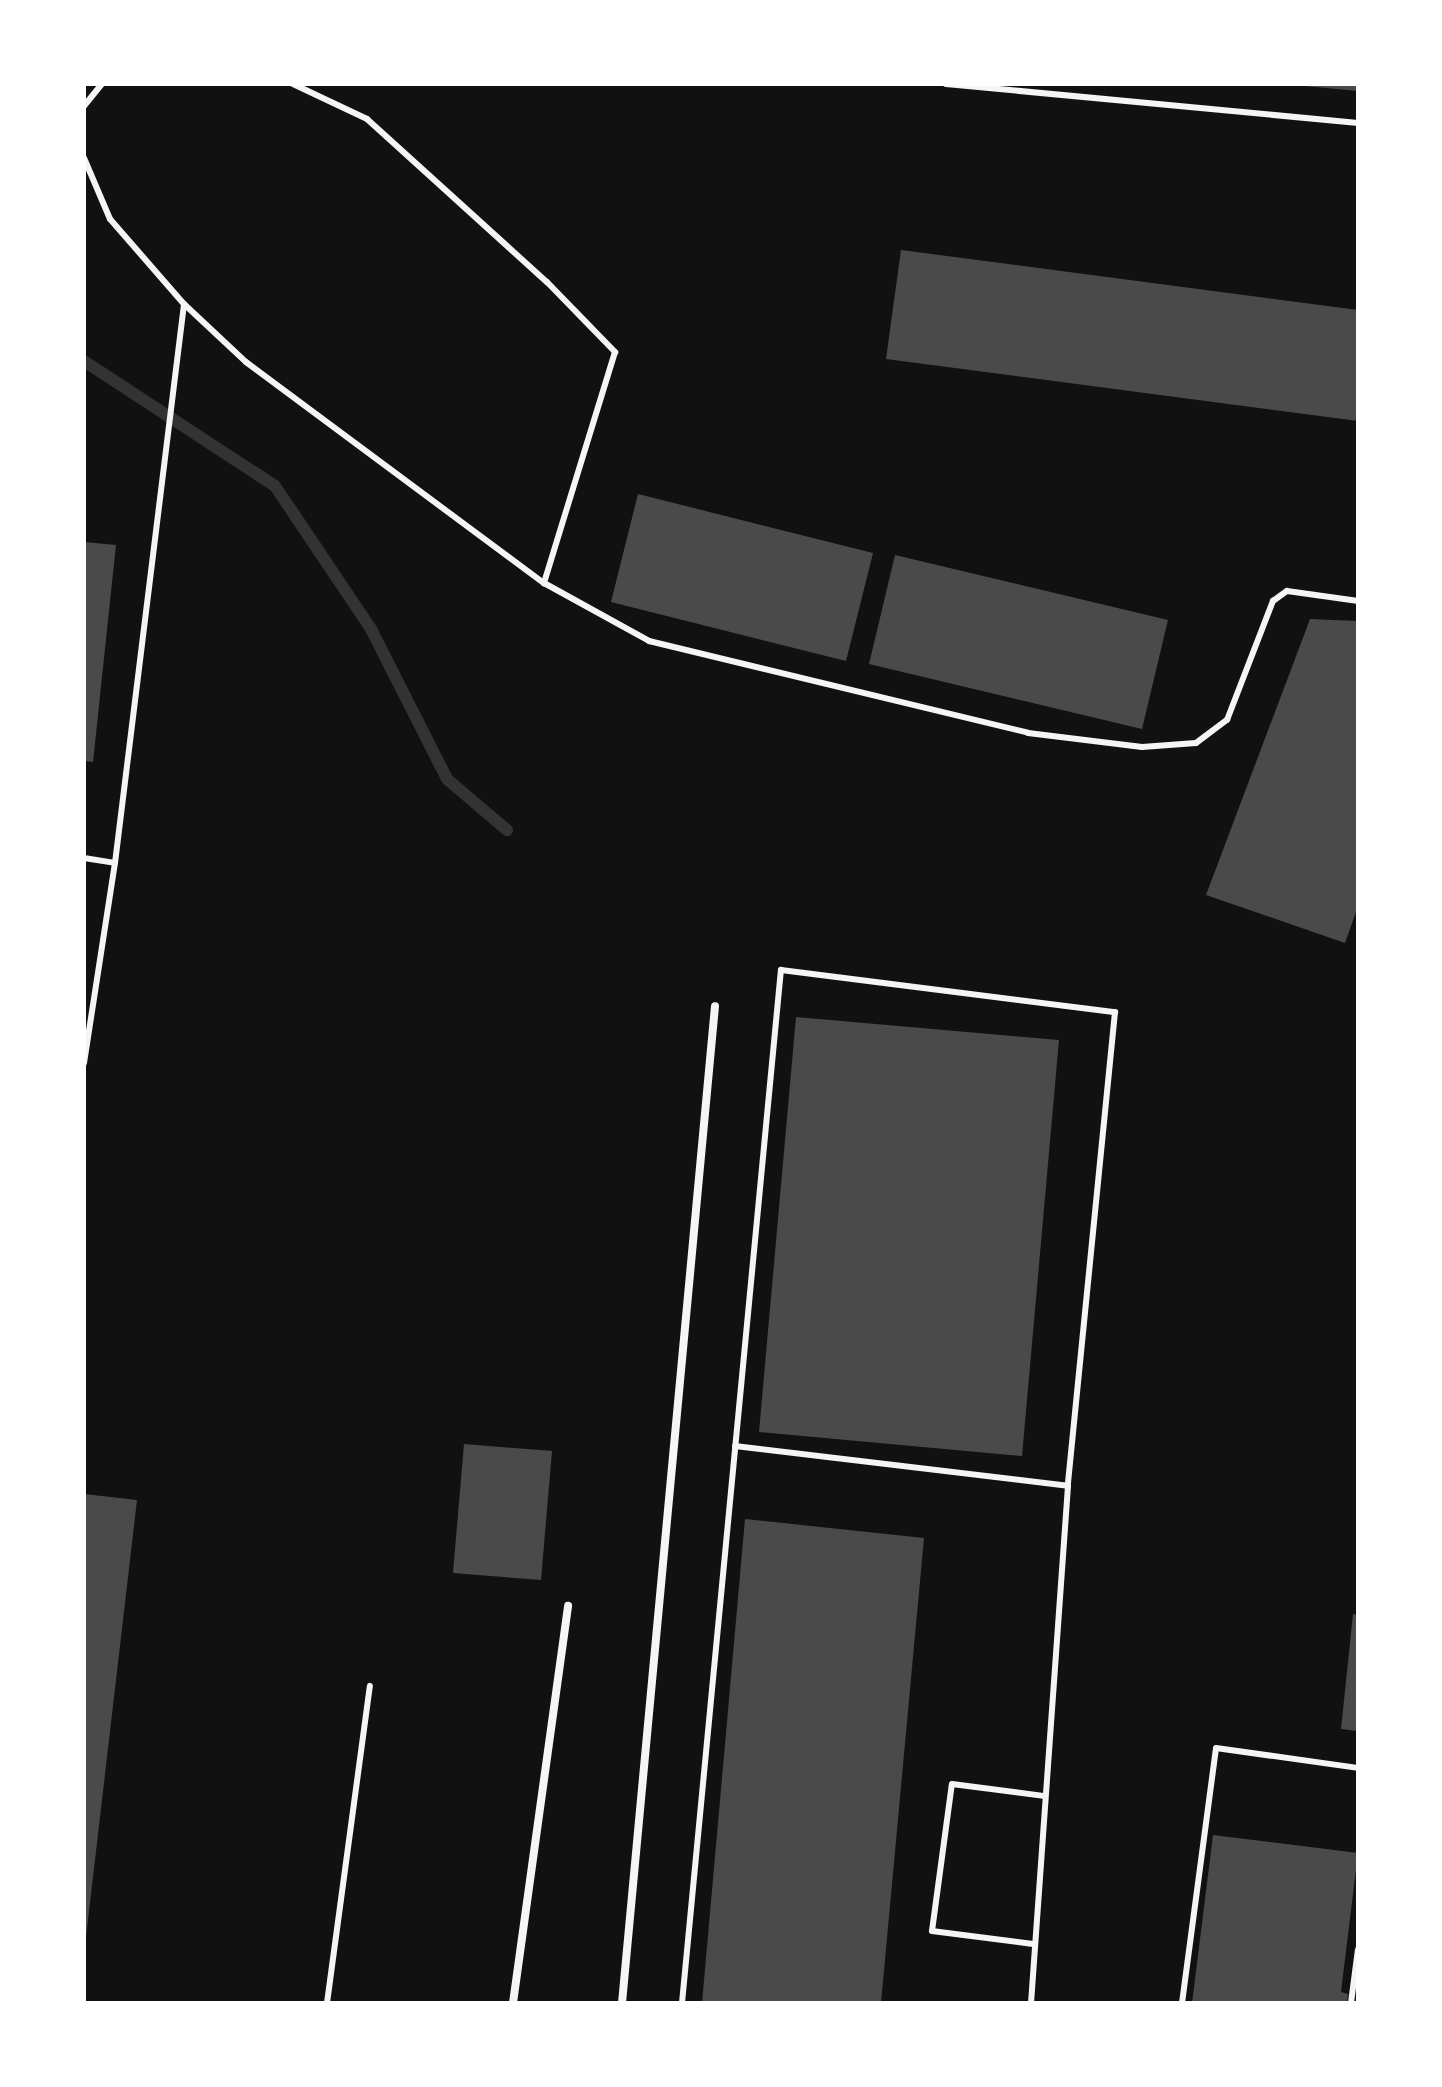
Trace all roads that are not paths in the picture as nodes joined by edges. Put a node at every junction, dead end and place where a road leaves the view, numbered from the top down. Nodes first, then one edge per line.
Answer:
1 (102, 84) edge
2 (293, 84) edge
3 (946, 84) edge
4 (84, 106) edge
5 (1358, 123) edge
6 (84, 158) edge
7 (184, 304) junction
8 (544, 583) junction
9 (1358, 601) edge
10 (84, 858) edge
11 (115, 863) junction
12 (715, 1006) dead end
13 (84, 1063) edge
14 (735, 1446) junction
15 (1068, 1486) junction
16 (568, 1606) dead end
17 (370, 1686) dead end
18 (1358, 1768) edge
19 (1045, 1796) junction
20 (1033, 1944) junction
21 (1358, 1949) edge
22 (327, 2003) edge
23 (513, 2003) edge
24 (622, 2003) edge
25 (682, 2003) edge
26 (1031, 2003) edge
27 (1182, 2003) edge
28 (1351, 2003) edge

1 - 4 lane
2 - 8 lane
3 - 5 lane
6 - 7 lane
7 - 8 lane
7 - 11 lane
8 - 9 lane
10 - 11 lane
11 - 13 lane
12 - 24 street
14 - 15 lane
14 - 15 lane
14 - 25 lane
15 - 19 lane
16 - 23 street
17 - 22 lane
18 - 27 lane
19 - 20 lane
19 - 20 lane
20 - 26 lane
21 - 28 lane

